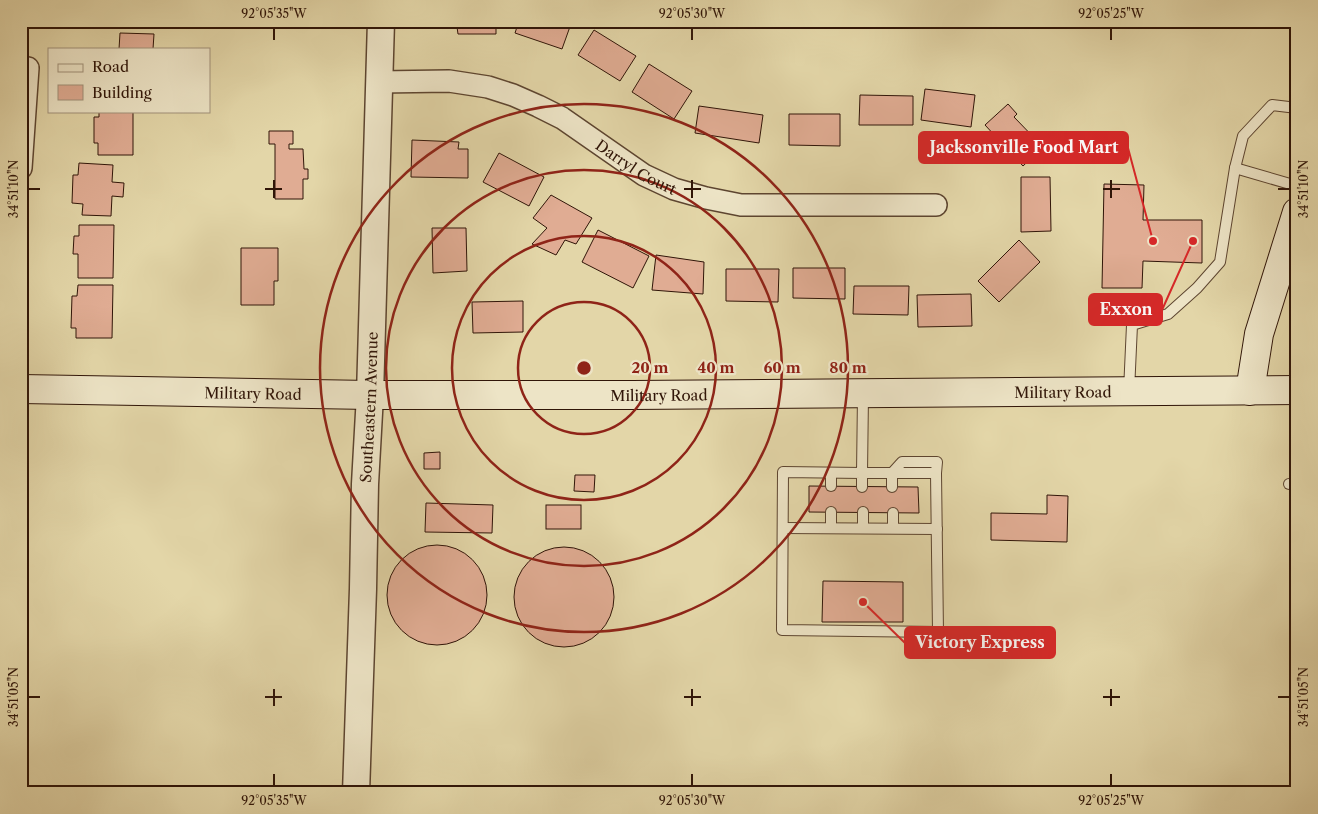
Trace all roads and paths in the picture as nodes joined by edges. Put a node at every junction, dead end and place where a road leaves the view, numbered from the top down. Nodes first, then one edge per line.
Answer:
1 (381, 21) edge
2 (28, 68) dead end
3 (379, 82) junction
4 (1297, 108) edge
5 (21, 168) edge
6 (1235, 168) junction
7 (1297, 186) edge
8 (936, 205) dead end
9 (1297, 212) edge
10 (21, 389) edge
11 (1297, 390) edge
12 (1250, 391) junction
13 (1129, 392) junction
14 (863, 394) junction
15 (370, 395) junction
16 (831, 473) junction
17 (862, 473) junction
18 (892, 473) junction
19 (831, 486) dead end
20 (862, 487) dead end
21 (892, 487) dead end
22 (831, 512) dead end
23 (863, 512) dead end
24 (893, 513) dead end
25 (783, 528) junction
26 (831, 528) junction
27 (863, 528) junction
28 (893, 528) junction
29 (937, 529) junction
30 (356, 793) edge

1 - 3 street, Southeastern Avenue
2 - 5 street
3 - 8 street, Darryl Court
3 - 15 street, Southeastern Avenue
4 - 6 lane
6 - 7 lane
6 - 13 lane
9 - 12 main road
10 - 15 main road, Military Road
11 - 12 main road, Military Road
12 - 13 main road, Military Road
13 - 14 main road, Military Road
14 - 15 main road, Military Road
14 - 17 lane
15 - 30 street, Southeastern Avenue
16 - 17 lane
16 - 19 lane
16 - 25 lane
17 - 18 lane
17 - 20 lane
18 - 21 lane
18 - 29 lane
22 - 26 lane
23 - 27 lane
24 - 28 lane
25 - 26 lane
25 - 29 lane
26 - 27 lane
27 - 28 lane
28 - 29 lane

